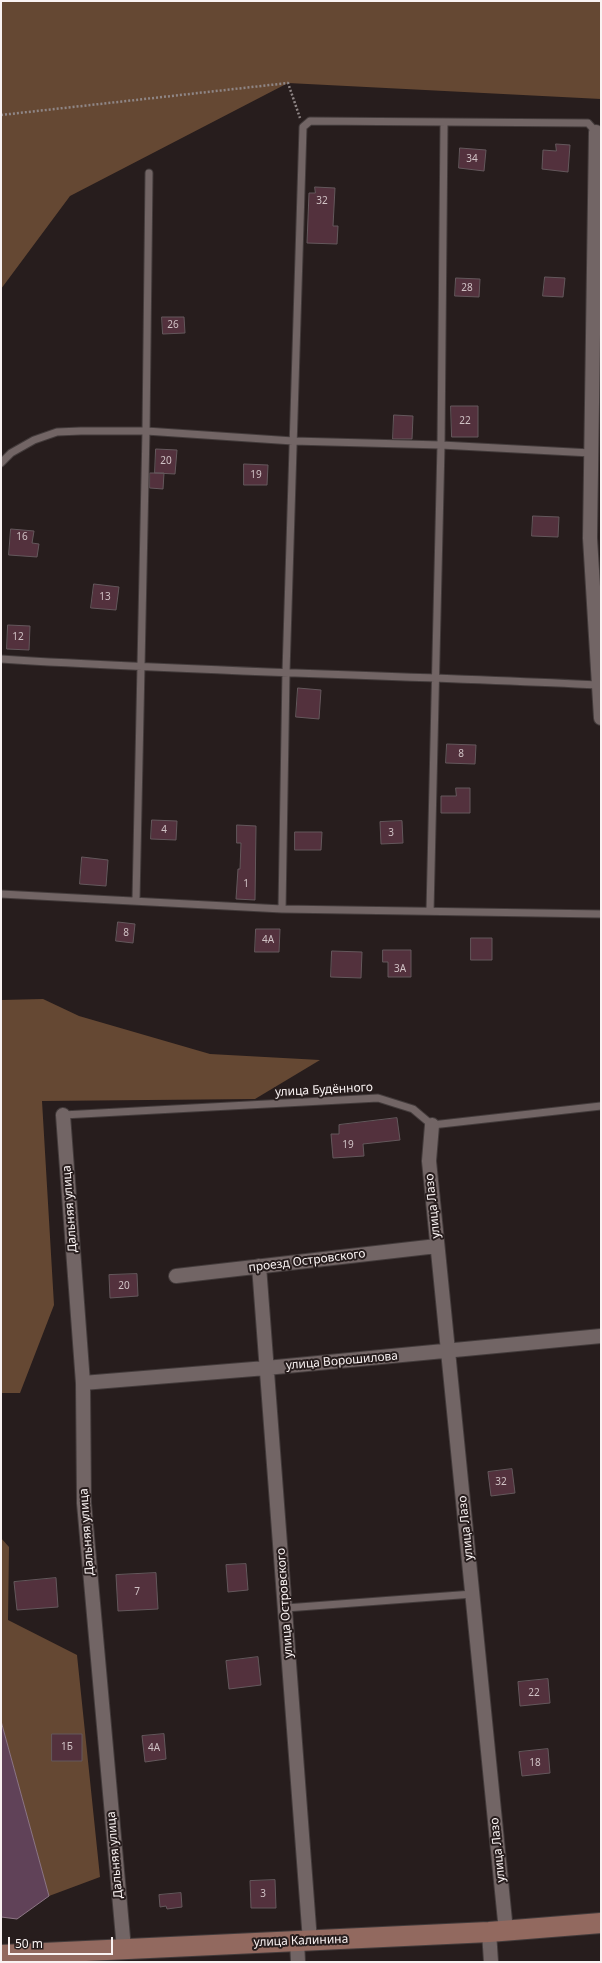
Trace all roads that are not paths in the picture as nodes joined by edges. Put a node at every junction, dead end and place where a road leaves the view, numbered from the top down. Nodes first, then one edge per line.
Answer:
1 (444, 123) junction
2 (596, 132) joint
3 (149, 172) dead end
4 (146, 431) junction
5 (293, 441) junction
6 (441, 446) junction
7 (594, 461) junction
8 (1, 463) edge
9 (1, 659) edge
10 (141, 668) junction
11 (286, 672) junction
12 (436, 677) junction
13 (598, 685) junction
14 (601, 718) edge
15 (1, 894) edge
16 (136, 900) junction
17 (282, 909) junction
18 (430, 911) junction
19 (601, 914) edge
20 (601, 1106) edge
21 (63, 1115) joint
22 (432, 1125) junction
23 (437, 1246) junction
24 (259, 1266) junction
25 (176, 1276) dead end
26 (601, 1336) edge
27 (448, 1351) junction
28 (266, 1368) junction
29 (83, 1383) junction
30 (473, 1594) junction
31 (286, 1608) junction
32 (601, 1923) edge
33 (498, 1931) junction
34 (303, 1941) junction
35 (124, 1949) junction
36 (1, 1956) edge
37 (298, 1962) edge
38 (491, 1962) edge

1 - 2 lane
1 - 5 lane
1 - 6 lane
2 - 7 street
3 - 4 lane
4 - 5 lane
4 - 8 lane
4 - 10 lane
5 - 6 lane
5 - 11 lane
6 - 7 lane
6 - 12 lane
7 - 13 street
9 - 10 lane
10 - 11 lane
10 - 16 lane
11 - 12 lane
11 - 17 lane
12 - 13 lane
12 - 18 lane
13 - 14 street
15 - 16 lane
16 - 17 lane
17 - 18 lane
18 - 19 lane
20 - 22 lane
21 - 22 lane, улица Будённого
21 - 29 street, Дальняя улица
22 - 23 street, улица Лазо
23 - 24 street, проезд Островского
23 - 27 street, улица Лазо
24 - 25 street, проезд Островского
24 - 28 street, улица Островского
26 - 27 street, улица Ворошилова
27 - 28 street, улица Ворошилова
27 - 30 street, улица Лазо
28 - 29 street, улица Ворошилова
28 - 31 street, улица Островского
29 - 35 street, Дальняя улица
30 - 31 lane
30 - 33 street, улица Лазо
31 - 34 street, улица Островского
32 - 33 street, улица Калинина
33 - 34 street, улица Калинина
33 - 38 street, улица Лазо
34 - 35 street, улица Калинина
34 - 37 street, улица Островского
35 - 36 street, улица Калинина

